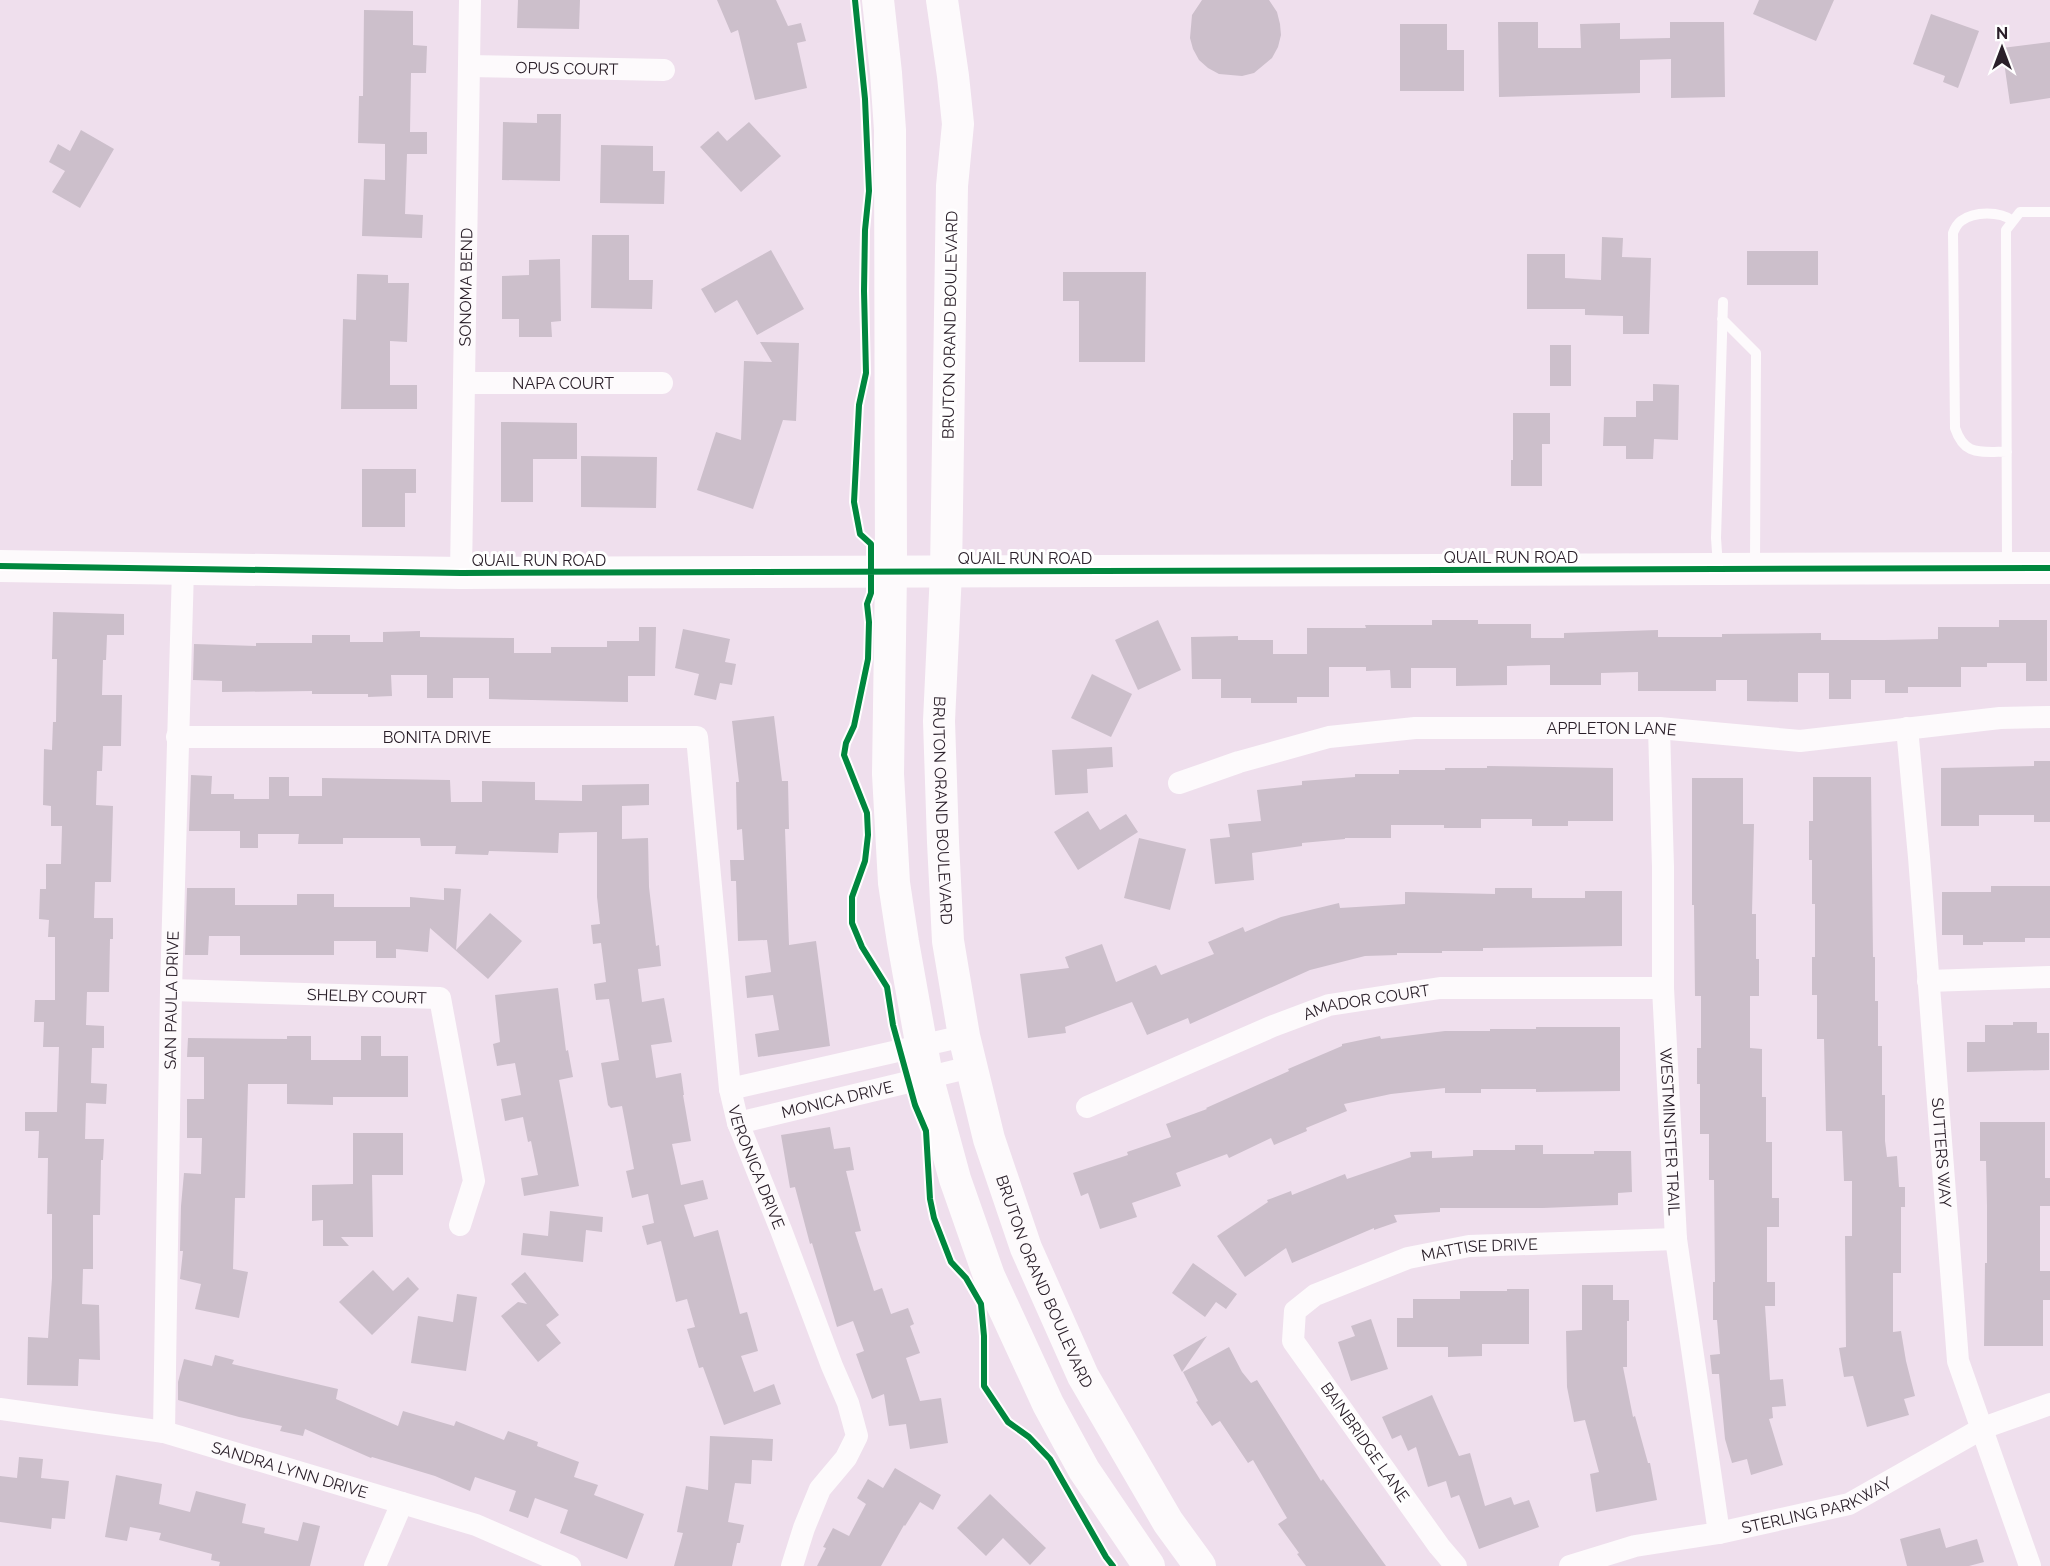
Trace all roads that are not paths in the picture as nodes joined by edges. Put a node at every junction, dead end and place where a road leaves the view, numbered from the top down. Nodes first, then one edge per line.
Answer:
1 (470, 0) edge
2 (878, 0) edge
3 (942, 0) edge
4 (469, 66) junction
5 (664, 70) dead end
6 (2050, 212) edge
7 (2013, 221) junction
8 (1723, 302) dead end
9 (1722, 319) junction
10 (464, 383) junction
11 (662, 383) dead end
12 (2007, 452) junction
13 (0, 566) edge
14 (2050, 567) edge
15 (183, 569) junction
16 (1755, 569) junction
17 (2007, 569) junction
18 (1719, 570) junction
19 (891, 572) junction
20 (946, 572) junction
21 (461, 573) junction
22 (2050, 717) edge
23 (1659, 728) junction
24 (1907, 728) junction
25 (177, 737) junction
26 (697, 737) joint
27 (1179, 783) dead end
28 (2050, 977) edge
29 (1928, 981) junction
30 (1663, 988) junction
31 (171, 990) junction
32 (964, 1036) junction
33 (925, 1061) junction
34 (971, 1066) junction
35 (730, 1089) junction
36 (1087, 1107) dead end
37 (738, 1123) junction
38 (460, 1225) dead end
39 (1676, 1239) junction
40 (1295, 1311) joint
41 (2050, 1404) edge
42 (0, 1409) edge
43 (1983, 1428) junction
44 (164, 1432) junction
45 (402, 1503) junction
46 (1719, 1533) junction
47 (375, 1566) edge
48 (570, 1566) edge
49 (792, 1566) edge
50 (1149, 1566) edge
51 (1200, 1566) edge
52 (1456, 1566) edge
53 (1570, 1566) edge
54 (2030, 1566) edge

1 - 4 street, SONOMA BEND
2 - 19 main road
3 - 20 main road, BRUTON ORAND BOULEVARD
4 - 5 street, OPUS COURT
4 - 10 street, SONOMA BEND
6 - 7 lane
7 - 12 lane
7 - 12 lane
8 - 9 lane
9 - 16 lane
9 - 18 lane
10 - 11 street, NAPA COURT
10 - 21 street, SONOMA BEND
12 - 17 lane
13 - 15 main road, QUAIL RUN ROAD
14 - 17 main road, QUAIL RUN ROAD
15 - 21 main road, QUAIL RUN ROAD
15 - 25 street, SAN PAULA DRIVE
16 - 17 main road, QUAIL RUN ROAD
16 - 18 main road, QUAIL RUN ROAD
18 - 20 main road, QUAIL RUN ROAD
19 - 20 main road, QUAIL RUN ROAD
19 - 21 main road, QUAIL RUN ROAD
19 - 33 main road
20 - 32 main road, BRUTON ORAND BOULEVARD
22 - 24 street, APPLETON LANE
23 - 24 street, APPLETON LANE
23 - 27 street, APPLETON LANE
23 - 30 street, WESTMINISTER TRAIL
24 - 29 street, SUTTERS WAY
25 - 26 street, BONITA DRIVE
25 - 31 street, SAN PAULA DRIVE
26 - 35 street, VERONICA DRIVE
28 - 29 street
29 - 43 street, SUTTERS WAY
30 - 36 street, AMADOR COURT
30 - 39 street, WESTMINISTER TRAIL
31 - 38 street, SHELBY COURT
31 - 44 street, SAN PAULA DRIVE
32 - 33 street, MONICA DRIVE
32 - 34 main road, BRUTON ORAND BOULEVARD
33 - 34 street, MONICA DRIVE
33 - 35 street, MONICA DRIVE
33 - 37 street, MONICA DRIVE
33 - 50 main road
34 - 51 main road, BRUTON ORAND BOULEVARD
35 - 37 street, VERONICA DRIVE
37 - 49 street, VERONICA DRIVE
39 - 40 street, MATTISE DRIVE
39 - 46 street, WESTMINISTER TRAIL
40 - 52 street, BAINBRIDGE LANE
41 - 43 street, STERLING PARKWAY
42 - 44 street, SANDRA LYNN DRIVE
43 - 46 street, STERLING PARKWAY
43 - 54 street, SUTTERS WAY
44 - 45 street, SANDRA LYNN DRIVE
45 - 47 street
45 - 48 street, SANDRA LYNN DRIVE
46 - 53 street, STERLING PARKWAY

